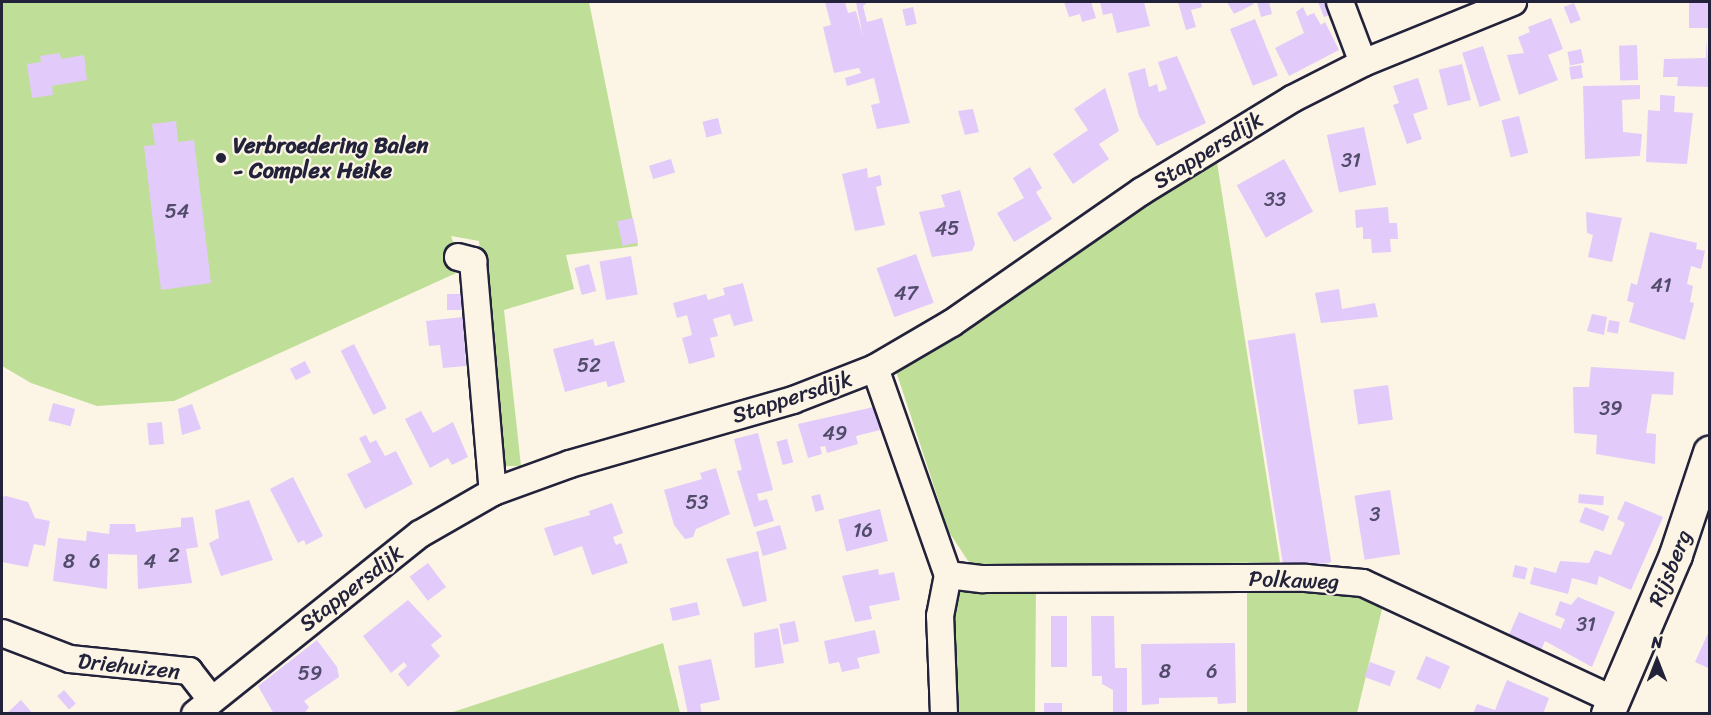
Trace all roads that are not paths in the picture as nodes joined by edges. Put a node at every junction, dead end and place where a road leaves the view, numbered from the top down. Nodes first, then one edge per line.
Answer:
1 (1340, 2) edge
2 (1513, 2) edge
3 (1363, 63) junction
4 (458, 257) dead end
5 (875, 368) junction
6 (1710, 453) edge
7 (494, 492) junction
8 (948, 575) junction
9 (2, 633) edge
10 (203, 707) edge
11 (1611, 707) edge
12 (944, 714) edge

1 - 3 street
2 - 3 street, Stappersdijk
3 - 5 street, Stappersdijk
4 - 7 street
5 - 7 street, Stappersdijk
5 - 8 street
6 - 11 main road, Rijsberg
7 - 10 street, Stappersdijk
8 - 11 street, Polkaweg
8 - 12 street
9 - 10 street, Driehuizen

